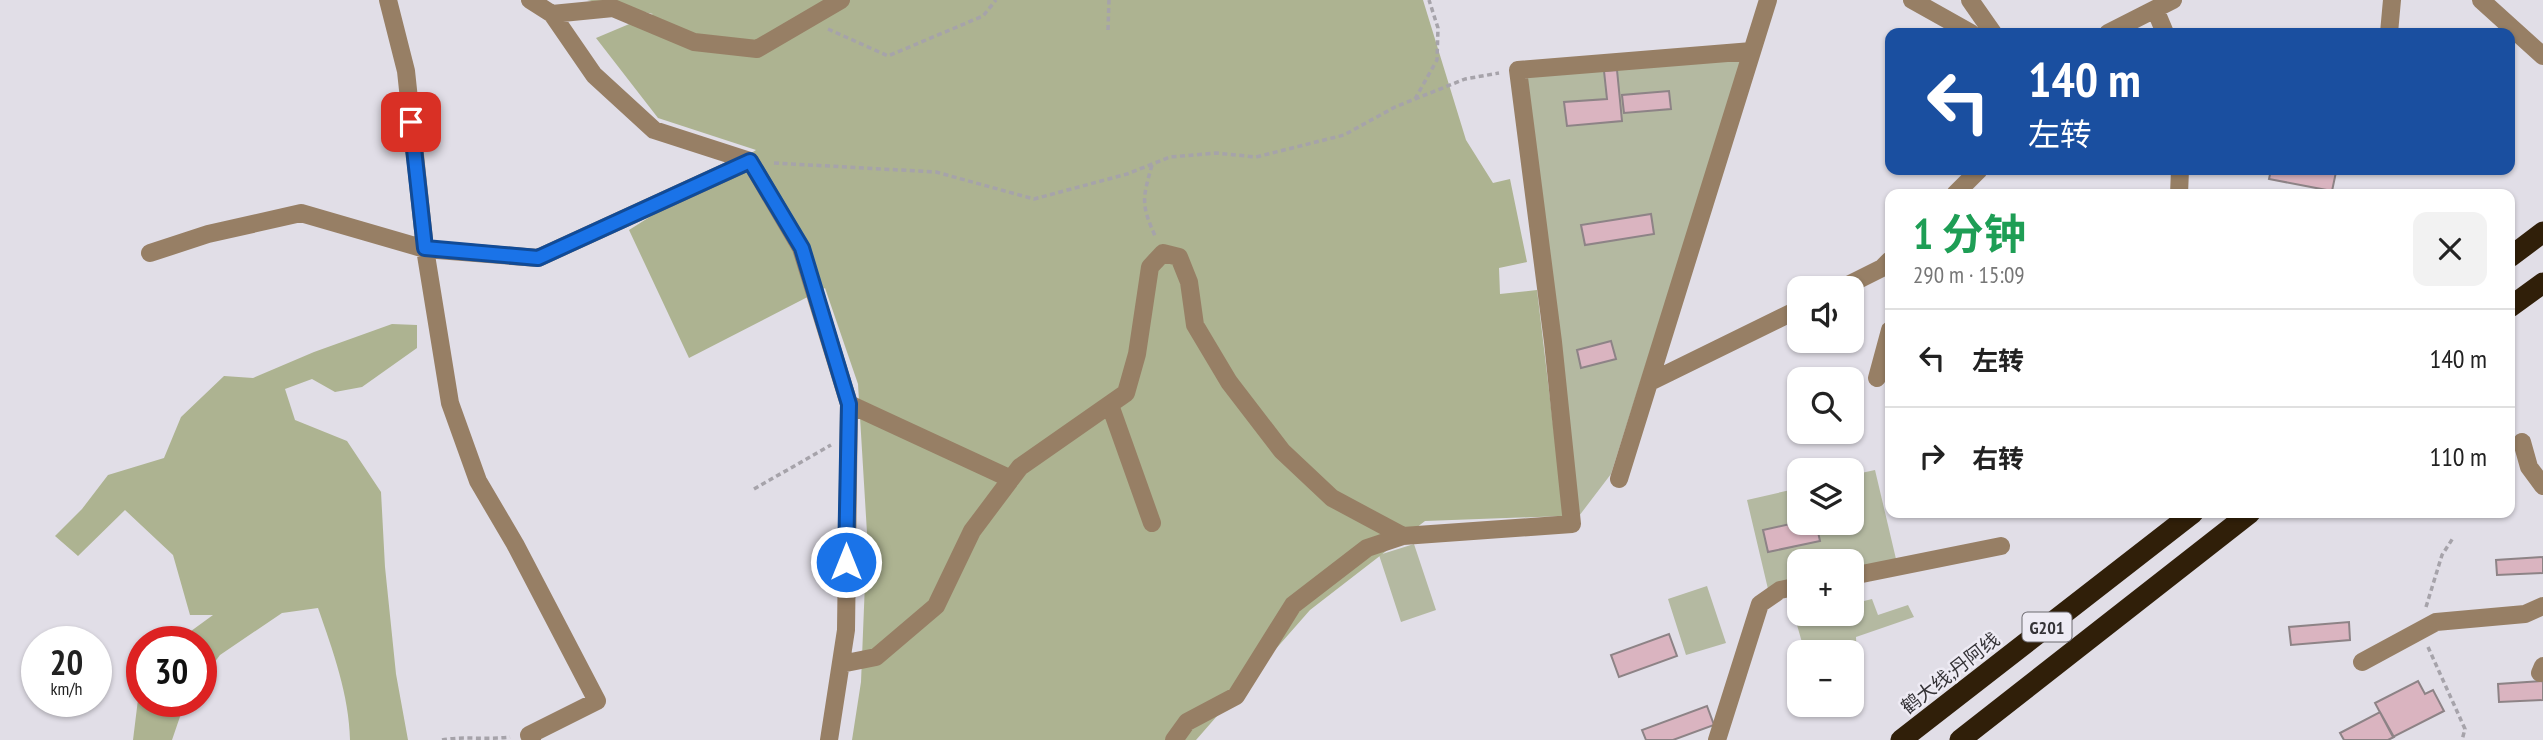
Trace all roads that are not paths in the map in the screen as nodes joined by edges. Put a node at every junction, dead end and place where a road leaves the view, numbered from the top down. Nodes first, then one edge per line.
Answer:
1 (388, 0) edge
2 (530, 0) edge
3 (841, 0) edge
4 (1768, 0) edge
5 (1912, 0) edge
6 (1970, 0) edge
7 (2174, 0) edge
8 (2392, 0) edge
9 (2481, 0) edge
10 (2155, 9) junction
11 (552, 13) junction
12 (1962, 28) edge
13 (1990, 28) edge
14 (2118, 28) edge
15 (2163, 28) edge
16 (2389, 28) edge
17 (2512, 28) edge
18 (2515, 31) edge
19 (1752, 51) junction
20 (2543, 56) edge
21 (750, 161) junction
22 (1974, 175) edge
23 (1960, 189) edge
24 (2543, 232) edge
25 (425, 248) junction
26 (150, 253) dead end
27 (2515, 253) edge
28 (1885, 265) edge
29 (1864, 276) edge
30 (2543, 283) edge
31 (2515, 303) edge
32 (1787, 315) edge
33 (1885, 348) edge
34 (1877, 378) dead end
35 (1650, 382) junction
36 (849, 404) junction
37 (1110, 405) junction
38 (2522, 442) dead end
39 (1011, 479) junction
40 (1619, 479) dead end
41 (2543, 486) edge
42 (2187, 518) edge
43 (2244, 518) edge
44 (1152, 523) dead end
45 (1403, 536) junction
46 (2001, 546) dead end
47 (1864, 574) edge
48 (1787, 589) edge
49 (2543, 606) edge
50 (2362, 662) dead end
51 (841, 664) junction
52 (531, 737) edge
53 (829, 740) edge
54 (1174, 740) edge
55 (1717, 740) edge
56 (1901, 740) edge
57 (1960, 740) edge

1 - 25 street
2 - 11 street
3 - 11 street
4 - 19 street
5 - 12 street
6 - 13 street
7 - 10 street
8 - 16 street
9 - 17 street
10 - 14 street
10 - 15 street
11 - 21 street
18 - 20 street
19 - 35 street
19 - 45 street
21 - 25 street
21 - 36 street
22 - 23 street
24 - 27 highway
25 - 26 street
25 - 52 street
28 - 29 street
30 - 31 highway
32 - 35 street
33 - 34 street
35 - 40 street
36 - 39 street
36 - 51 street
37 - 39 street
37 - 44 street
37 - 45 street
38 - 41 street
39 - 51 street
42 - 56 highway, 鹤大线;丹阿线 / G201
43 - 57 highway, G201
45 - 54 street
46 - 47 street
48 - 55 street
49 - 50 street
51 - 53 street

